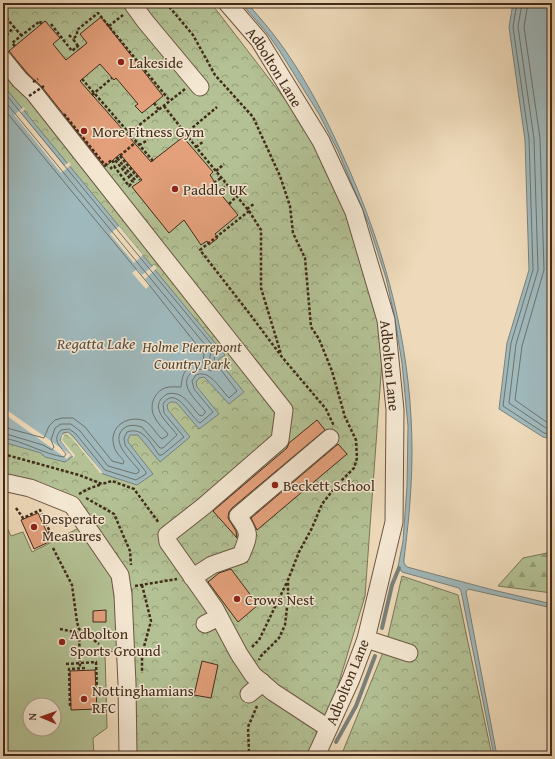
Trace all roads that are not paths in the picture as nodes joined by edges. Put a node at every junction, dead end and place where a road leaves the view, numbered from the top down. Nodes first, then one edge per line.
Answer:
1 (227, 3) edge
2 (133, 5) edge
3 (3, 59) edge
4 (200, 87) dead end
5 (330, 438) road end
6 (3, 482) edge
7 (192, 577) junction
8 (366, 639) junction
9 (409, 653) dead end
10 (328, 728) junction
11 (128, 756) edge
12 (316, 756) edge

1 - 8 street, Adbolton Lane
2 - 4 street
3 - 7 street
5 - 7 street
6 - 11 street
7 - 10 street
8 - 9 street
8 - 10 street, Adbolton Lane
10 - 12 street, Adbolton Lane

